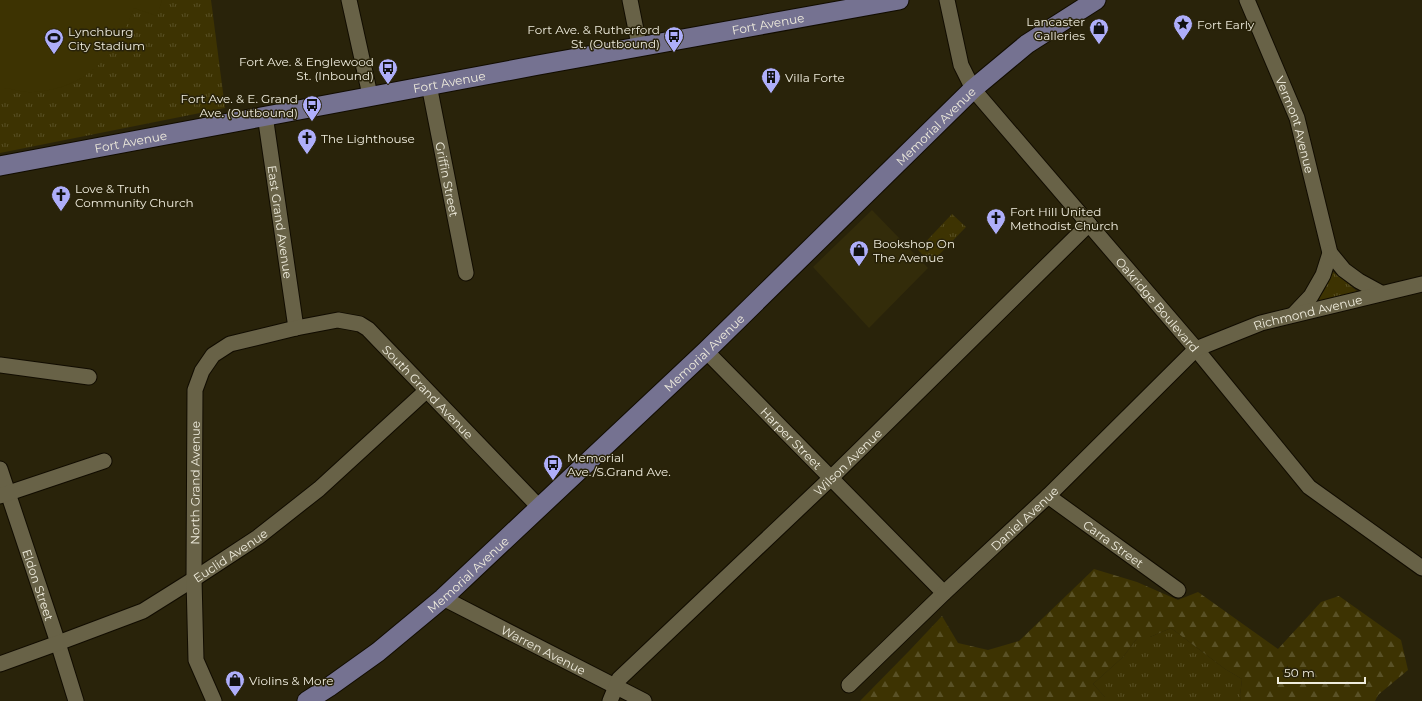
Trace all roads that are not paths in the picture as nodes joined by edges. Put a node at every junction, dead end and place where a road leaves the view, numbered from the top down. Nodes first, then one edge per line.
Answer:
1 (349, 0) edge
2 (630, 0) edge
3 (899, 0) edge
4 (947, 0) edge
5 (1096, 0) edge
6 (1247, 0) edge
7 (639, 46) junction
8 (429, 85) junction
9 (973, 89) junction
10 (370, 95) junction
11 (265, 115) junction
12 (0, 166) edge
13 (1089, 224) junction
14 (1330, 253) junction
15 (466, 273) dead end
16 (1422, 284) edge
17 (1381, 293) junction
18 (1294, 314) junction
19 (296, 328) junction
20 (1196, 349) junction
21 (706, 351) junction
22 (0, 365) edge
23 (89, 377) dead end
24 (426, 391) junction
25 (104, 461) dead end
26 (0, 469) edge
27 (832, 478) junction
28 (4, 495) edge
29 (1048, 496) junction
30 (539, 507) junction
31 (1422, 568) edge
32 (194, 579) junction
33 (1178, 590) dead end
34 (944, 593) junction
35 (443, 598) junction
36 (58, 643) junction
37 (0, 664) edge
38 (849, 685) dead end
39 (616, 686) junction
40 (76, 701) edge
41 (214, 701) edge
42 (307, 701) edge
43 (610, 701) edge
44 (644, 701) edge

1 - 10 street
2 - 7 street
3 - 7 main road, Fort Avenue
4 - 9 street, Oakridge Boulevard
5 - 9 main road, Memorial Avenue
6 - 14 street, Vermont Avenue
7 - 8 main road, Fort Avenue
8 - 10 main road, Fort Avenue
8 - 15 street, Griffin Street
9 - 13 street, Oakridge Boulevard
9 - 21 main road, Memorial Avenue
10 - 11 main road, Fort Avenue
11 - 12 main road, Fort Avenue
11 - 19 street, East Grand Avenue
13 - 20 street, Oakridge Boulevard
13 - 27 street, Wilson Avenue
14 - 17 street, Vermont Avenue
14 - 18 street
16 - 17 street, Richmond Avenue
17 - 18 street, Richmond Avenue
18 - 20 street, Richmond Avenue
19 - 24 street, South Grand Avenue
19 - 32 street, North Grand Avenue
20 - 29 street, Daniel Avenue
20 - 31 street, Oakridge Boulevard
21 - 27 street, Harper Street
21 - 30 main road, Memorial Avenue
22 - 23 street
24 - 30 street, South Grand Avenue
24 - 32 street, Euclid Avenue
25 - 28 street
26 - 28 street, Eldon Street
27 - 34 street, Harper Street
27 - 39 street, Wilson Avenue
28 - 36 street, Eldon Street
29 - 33 street, Carra Street
29 - 34 street, Daniel Avenue
30 - 35 main road, Memorial Avenue
32 - 36 street, Euclid Avenue
32 - 41 street, North Grand Avenue
34 - 38 street, Daniel Avenue
35 - 39 street, Warren Avenue
35 - 42 main road, Memorial Avenue
36 - 37 street, Euclid Avenue
36 - 40 street, Eldon Street
39 - 43 street, Wilson Avenue
39 - 44 street, Warren Avenue

